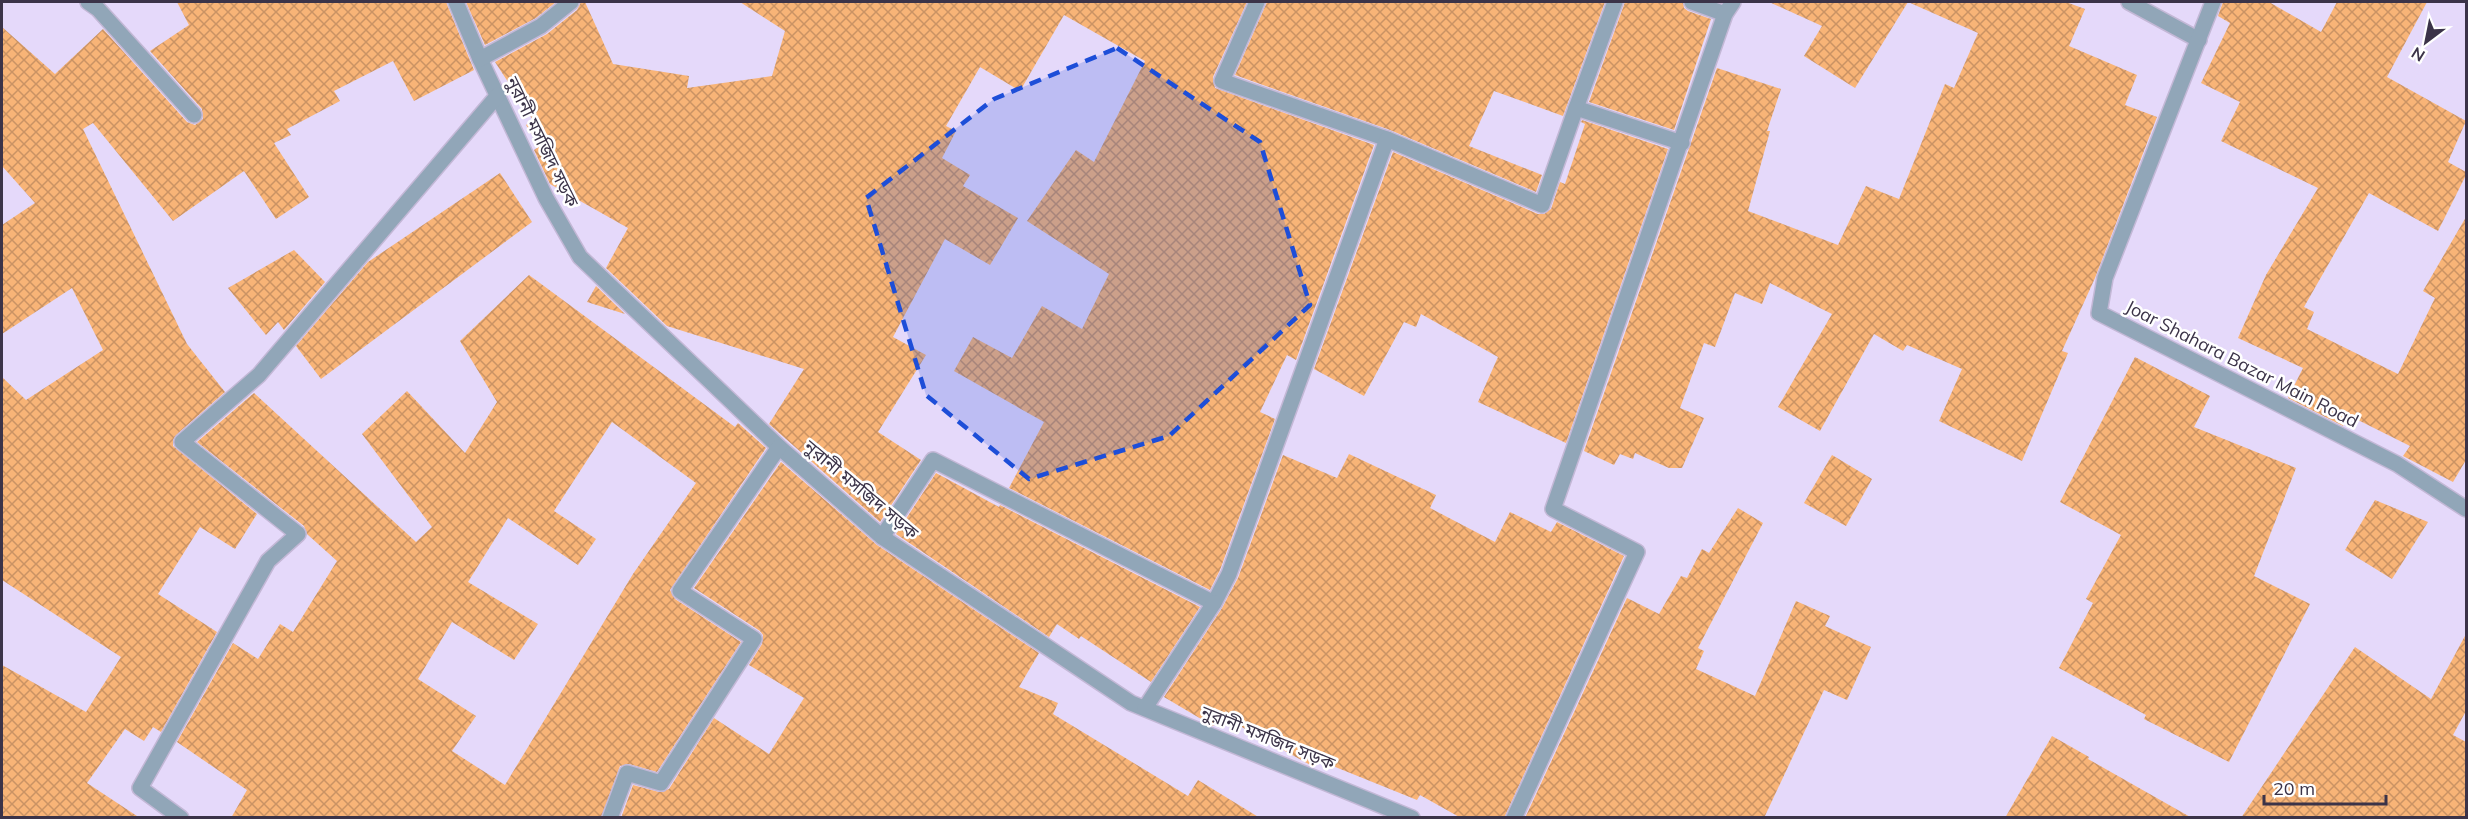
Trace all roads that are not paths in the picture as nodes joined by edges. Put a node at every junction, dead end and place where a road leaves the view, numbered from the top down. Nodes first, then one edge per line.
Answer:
1 (88, 2) edge
2 (456, 2) edge
3 (571, 2) edge
4 (1257, 2) edge
5 (1615, 2) edge
6 (1692, 2) edge
7 (2129, 2) edge
8 (2213, 2) edge
9 (1729, 8) edge
10 (2199, 40) junction
11 (480, 59) junction
12 (498, 95) junction
13 (1576, 108) junction
14 (194, 115) dead end
15 (1387, 139) junction
16 (1682, 143) junction
17 (779, 447) junction
18 (2466, 509) edge
19 (882, 537) junction
20 (1214, 603) junction
21 (1145, 708) junction
22 (181, 818) edge
23 (610, 818) edge
24 (1412, 818) edge
25 (1514, 818) edge

1 - 14 street
2 - 11 street, নুরানী মসজিদ সড়ক
3 - 11 street
4 - 15 street
5 - 13 street
6 - 9 street
7 - 10 street
8 - 10 street, Joar Shahara Bazar Main Road
9 - 16 street
10 - 18 street, Joar Shahara Bazar Main Road
11 - 12 street, নুরানী মসজিদ সড়ক
12 - 17 street, নুরানী মসজিদ সড়ক
12 - 22 street
13 - 15 street
13 - 16 street
15 - 20 street
16 - 25 street
17 - 19 street, নুরানী মসজিদ সড়ক
17 - 23 street
19 - 20 street
19 - 21 street, নুরানী মসজিদ সড়ক
20 - 21 street
21 - 24 street, নুরানী মসজিদ সড়ক

